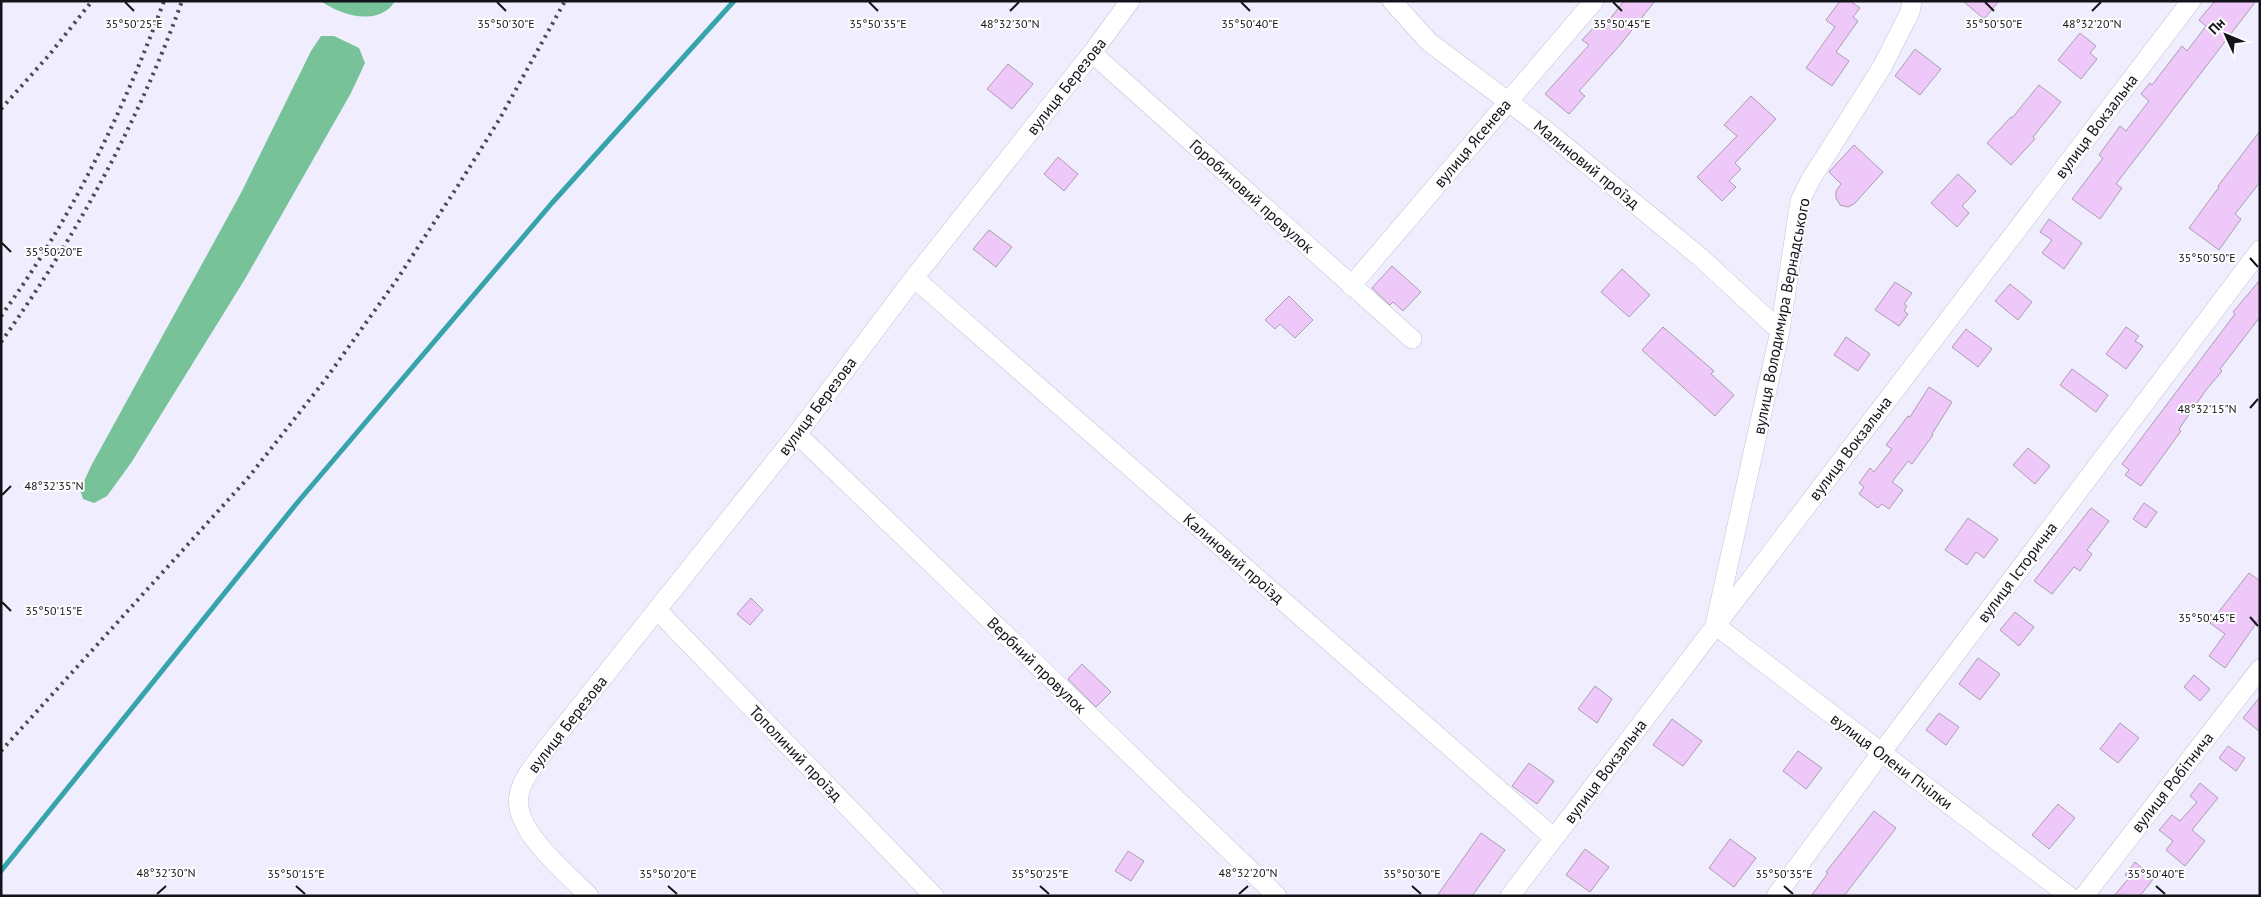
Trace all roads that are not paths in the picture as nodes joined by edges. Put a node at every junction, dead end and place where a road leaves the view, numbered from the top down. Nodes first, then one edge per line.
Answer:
1 (1130, 1) edge
2 (1392, 1) edge
3 (1594, 1) edge
4 (1912, 1) edge
5 (2191, 1) edge
6 (1092, 53) junction
7 (1508, 101) junction
8 (2260, 250) edge
9 (914, 278) junction
10 (1351, 286) junction
11 (1780, 331) junction
12 (1412, 339) dead end
13 (797, 434) junction
14 (657, 610) junction
15 (1715, 625) junction
16 (2260, 669) edge
17 (1881, 753) junction
18 (1554, 838) junction
19 (589, 896) edge
20 (934, 896) edge
21 (1277, 896) edge
22 (1510, 896) edge
23 (1776, 896) edge
24 (2069, 896) edge
25 (2084, 896) edge

1 - 6 street, вулиця Березова
2 - 7 street, Малиновий проїзд
3 - 7 street, вулиця Ясенева
4 - 11 street, вулиця Володимира Вернадського
5 - 15 street, вулиця Вокзальна
6 - 9 street, вулиця Березова
6 - 10 street, Горобиновий провулок
7 - 10 street, вулиця Ясенева
7 - 11 street, Малиновий проїзд
8 - 17 street, вулиця Історична
9 - 13 street, вулиця Березова
9 - 18 street, Калиновий проїзд
10 - 12 street, Горобиновий провулок
11 - 15 street, вулиця Володимира Вернадського
13 - 14 street, вулиця Березова
13 - 21 street, Вербний провулок
14 - 19 street, вулиця Березова
14 - 20 street, Тополиний проїзд
15 - 17 street, вулиця Олени Пчілки
15 - 18 street, вулиця Вокзальна
16 - 25 street, вулиця Робітнича
17 - 23 street, вулиця Історична
17 - 24 street, вулиця Олени Пчілки
18 - 22 street, вулиця Вокзальна

